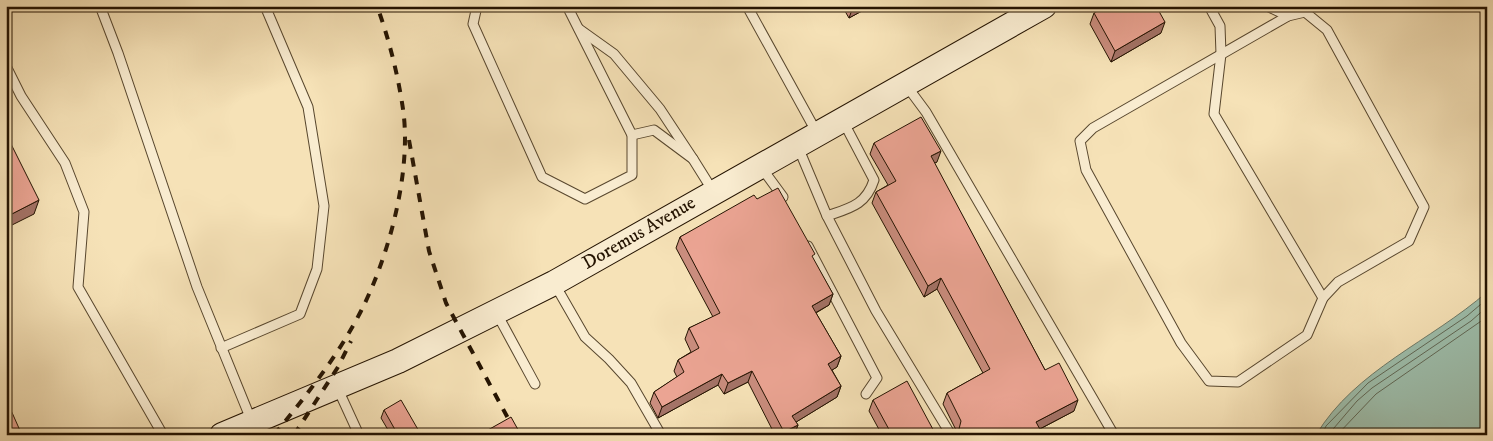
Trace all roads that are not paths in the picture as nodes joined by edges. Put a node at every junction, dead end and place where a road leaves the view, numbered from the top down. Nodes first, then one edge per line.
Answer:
1 (100, 6) edge
2 (265, 6) edge
3 (477, 6) edge
4 (566, 6) edge
5 (747, 6) edge
6 (1044, 6) edge
7 (1209, 6) edge
8 (1267, 6) edge
9 (1288, 16) junction
10 (578, 28) junction
11 (1221, 54) junction
12 (6, 66) edge
13 (905, 84) junction
14 (842, 119) junction
15 (817, 133) junction
16 (632, 135) junction
17 (797, 144) junction
18 (694, 159) junction
19 (759, 165) junction
20 (712, 191) junction
21 (786, 203) edge
22 (827, 216) junction
23 (804, 238) edge
24 (554, 283) junction
25 (1323, 298) junction
26 (496, 311) junction
27 (221, 348) junction
28 (535, 384) dead end
29 (337, 387) junction
30 (866, 394) dead end
31 (252, 422) junction
32 (163, 435) edge
33 (222, 435) edge
34 (359, 435) edge
35 (661, 435) edge
36 (951, 435) edge
37 (1114, 435) edge

1 - 27 lane
2 - 27 lane
3 - 16 lane
4 - 10 lane
5 - 15 lane
6 - 13 main road, Doremus Avenue
7 - 11 lane
8 - 9 lane
9 - 11 lane
9 - 25 lane
10 - 16 lane
10 - 18 lane
11 - 25 lane
11 - 25 lane
12 - 32 lane
13 - 14 main road, Doremus Avenue
13 - 37 lane
14 - 15 main road, Doremus Avenue
14 - 22 lane
15 - 17 main road, Doremus Avenue
16 - 18 lane
17 - 19 main road, Doremus Avenue
17 - 22 lane
18 - 20 lane
19 - 20 main road, Doremus Avenue
19 - 21 lane
20 - 24 main road, Doremus Avenue
22 - 36 lane
23 - 30 lane
24 - 26 main road, Doremus Avenue
24 - 35 lane
26 - 28 lane
26 - 29 main road, Doremus Avenue
27 - 31 lane
29 - 31 main road, Doremus Avenue
29 - 34 lane
31 - 33 main road, Doremus Avenue

